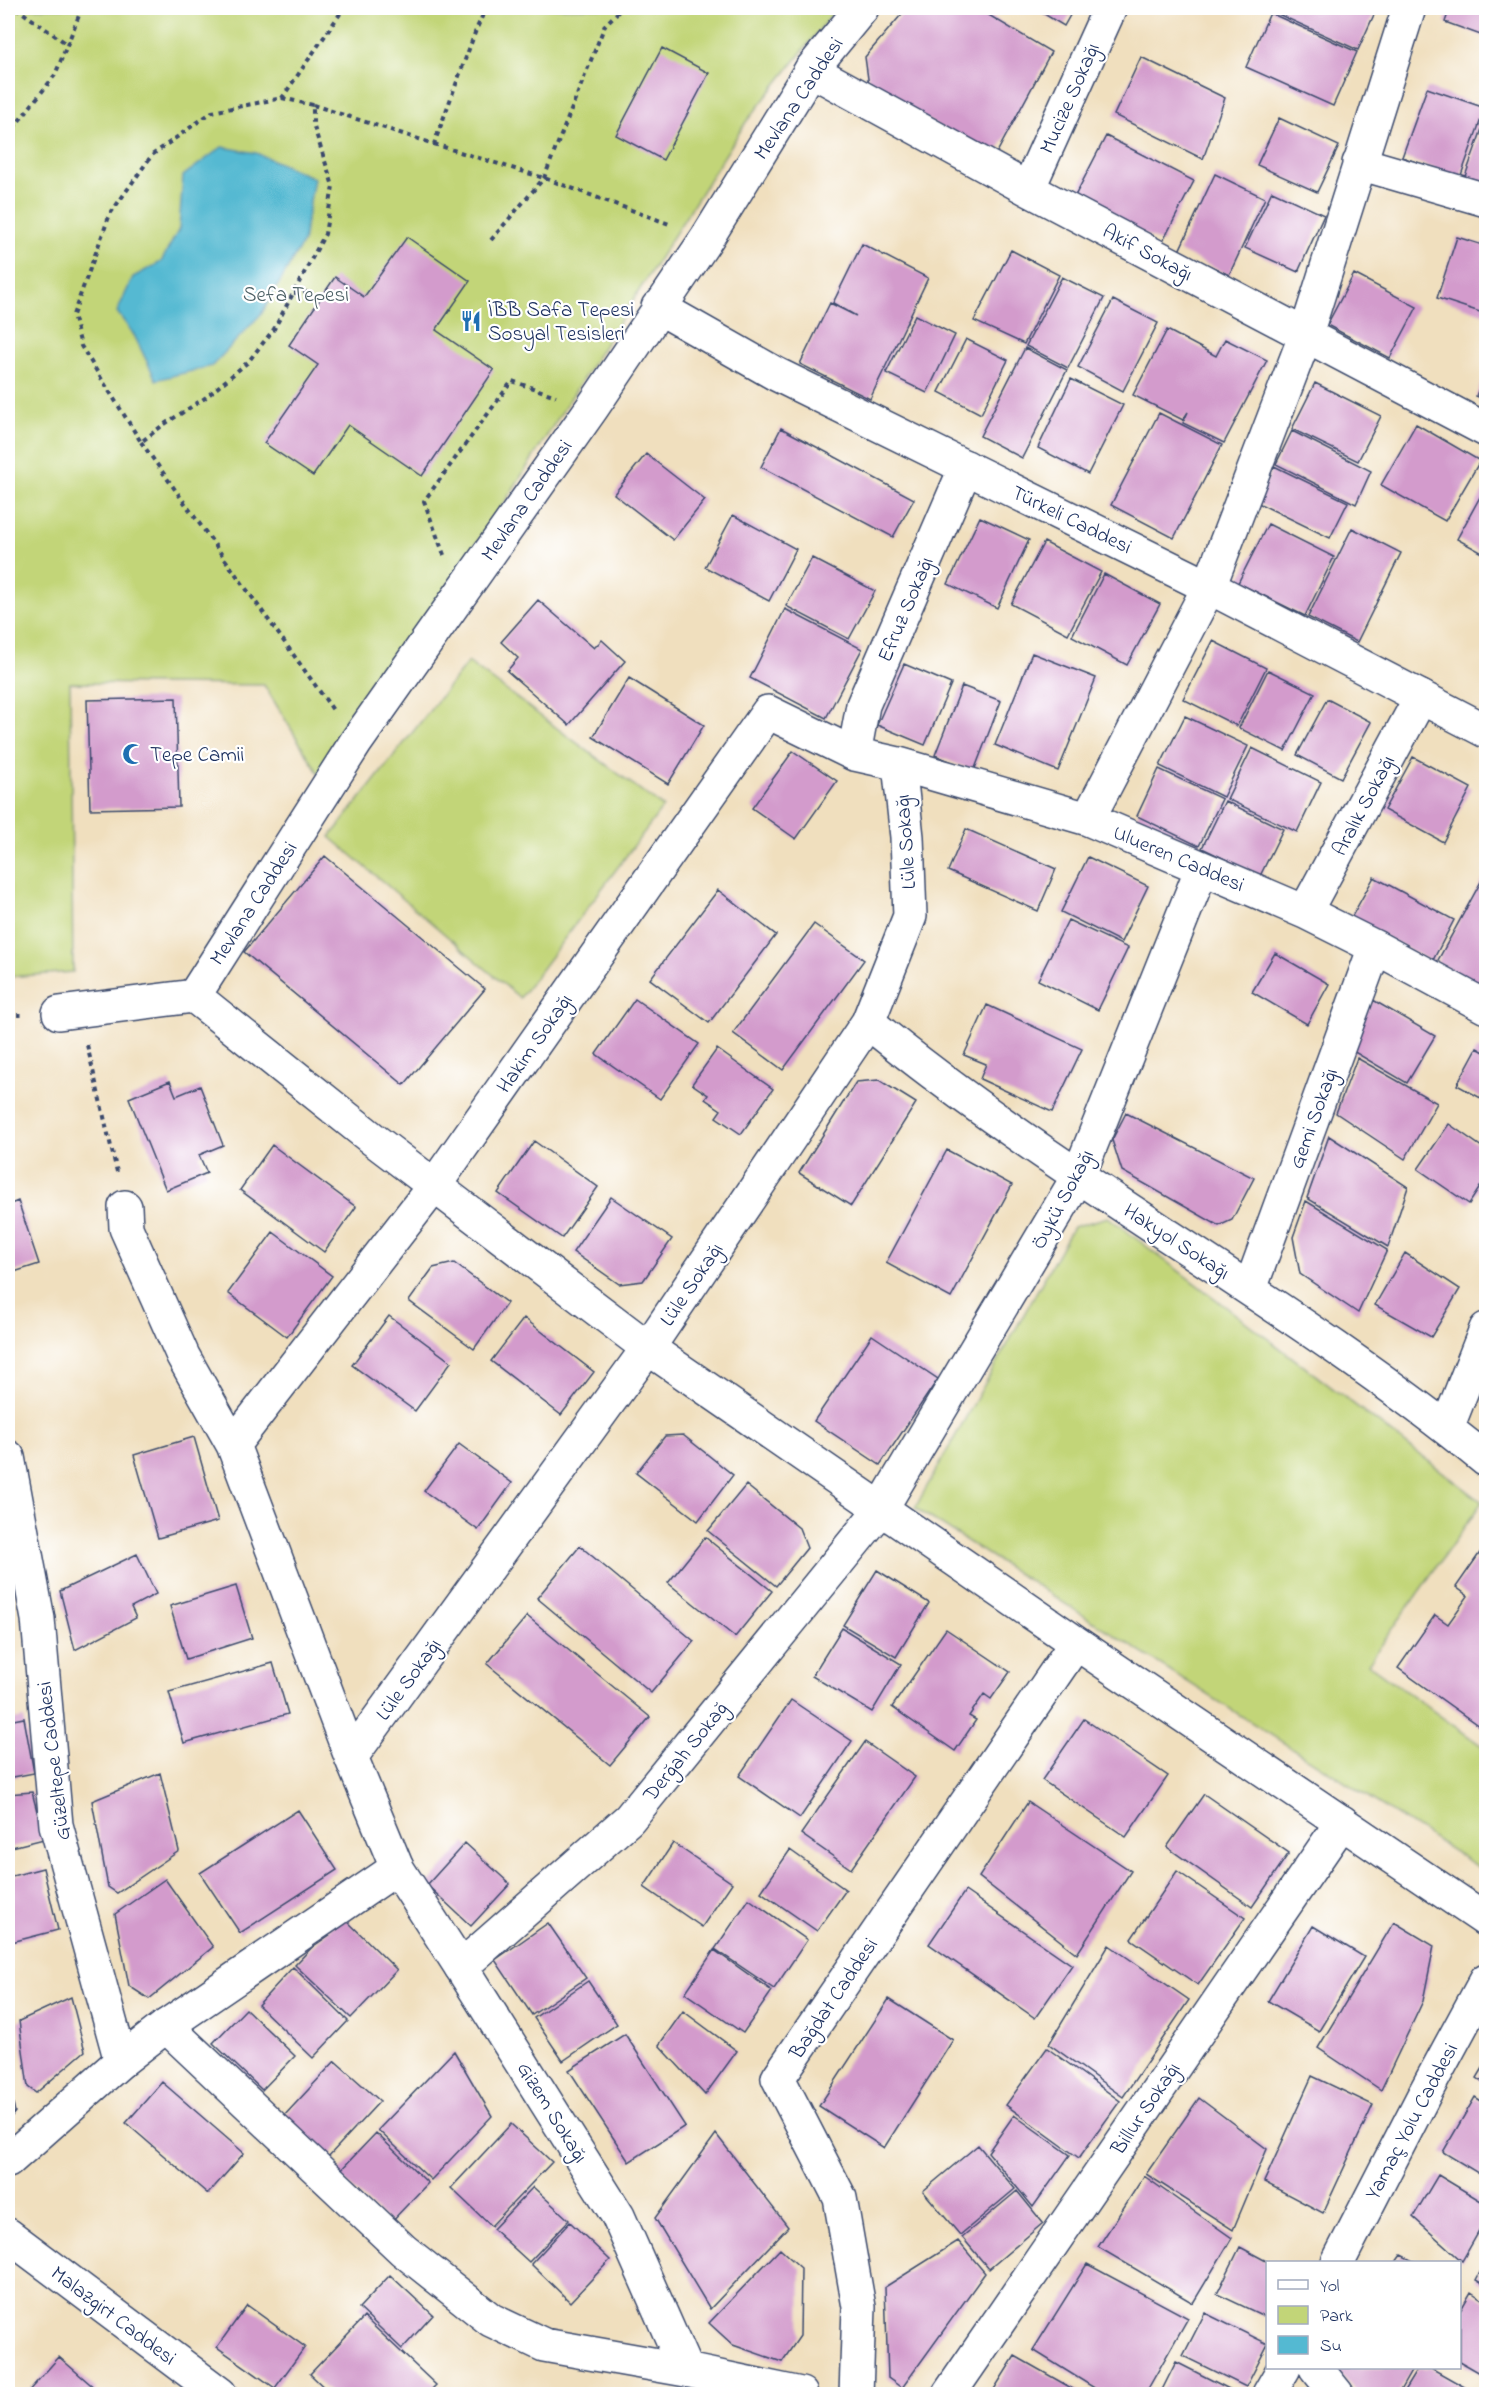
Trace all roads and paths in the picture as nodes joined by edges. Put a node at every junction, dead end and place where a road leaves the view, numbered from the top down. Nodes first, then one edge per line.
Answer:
1 (14, 8) edge
2 (82, 8) edge
3 (344, 8) edge
4 (486, 8) edge
5 (622, 8) edge
6 (862, 8) edge
7 (1110, 8) edge
8 (1408, 8) edge
9 (8, 11) edge
10 (67, 44) junction
11 (811, 70) junction
12 (282, 98) junction
13 (313, 105) junction
14 (8, 135) edge
15 (434, 144) junction
16 (1359, 163) junction
17 (544, 178) junction
18 (1028, 189) junction
19 (1486, 200) edge
20 (707, 238) junction
21 (491, 240) dead end
22 (311, 292) dead end
23 (293, 293) junction
24 (658, 308) junction
25 (1306, 334) junction
26 (592, 408) junction
27 (1486, 430) edge
28 (141, 442) junction
29 (966, 467) junction
30 (1209, 587) junction
31 (459, 596) junction
32 (1420, 698) junction
33 (1486, 731) edge
34 (356, 742) junction
35 (854, 754) junction
36 (899, 764) junction
37 (1088, 819) junction
38 (1202, 868) junction
39 (1305, 912) junction
40 (1376, 947) junction
41 (194, 996) junction
42 (1486, 1007) edge
43 (69, 1012) joint
44 (868, 1022) junction
45 (1078, 1177) junction
46 (434, 1186) junction
47 (125, 1208) joint
48 (1250, 1289) junction
49 (1486, 1329) edge
50 (648, 1348) junction
51 (1447, 1428) junction
52 (233, 1445) junction
53 (8, 1457) edge
54 (1486, 1460) edge
55 (881, 1509) junction
56 (1076, 1643) junction
57 (351, 1757) junction
58 (1342, 1822) junction
59 (397, 1868) junction
60 (1486, 1920) edge
61 (461, 1967) junction
62 (1486, 1980) edge
63 (166, 2026) junction
64 (121, 2061) junction
65 (8, 2161) edge
66 (8, 2235) edge
67 (1339, 2261) edge
68 (1283, 2369) edge
69 (1318, 2369) edge
70 (686, 2370) junction
71 (220, 2394) edge
72 (801, 2394) edge
73 (856, 2394) edge
74 (949, 2394) edge
75 (1269, 2394) edge
76 (1337, 2394) edge

1 - 9 path
1 - 10 path
2 - 10 path
3 - 12 path
4 - 15 path
5 - 17 path
6 - 11 street, Mevlana Caddesi
7 - 18 street, Mucize Sokağı
8 - 16 street
10 - 14 path
11 - 18 street, Akif Sokağı
11 - 20 street, Mevlana Caddesi
12 - 13 path
12 - 28 path
13 - 15 path
13 - 23 path
15 - 17 path
16 - 19 street
16 - 25 street
17 - 20 path
17 - 21 path
18 - 25 street, Akif Sokağı
20 - 24 street, Mevlana Caddesi
22 - 23 path
23 - 28 path
24 - 26 street, Mevlana Caddesi
24 - 29 street, Türkeli Caddesi
25 - 27 street, Akif Sokağı
25 - 30 street
26 - 31 street, Mevlana Caddesi
26 - 31 path
28 - 34 path
29 - 30 street, Türkeli Caddesi
29 - 35 street, Efruz Sokağı
30 - 32 street, Türkeli Caddesi
30 - 37 street
31 - 34 street, Mevlana Caddesi
32 - 33 street, Türkeli Caddesi
32 - 39 street, Aralık Sokağı
34 - 41 street, Mevlana Caddesi
35 - 36 street, Ulueren Caddesi
35 - 46 street, Hakim Sokağı
36 - 37 street, Ulueren Caddesi
36 - 44 street, Lüle Sokağı
37 - 38 street, Ulueren Caddesi
38 - 39 street, Ulueren Caddesi
38 - 45 street, Öykü Sokağı
39 - 40 street, Ulueren Caddesi
40 - 42 street, Ulueren Caddesi
40 - 48 street, Gemi Sokağı
41 - 43 street
41 - 46 street
43 - 47 path
44 - 45 street, Hakyol Sokağı
44 - 50 street, Lüle Sokağı
45 - 48 street, Hakyol Sokağı
45 - 55 street, Öykü Sokağı
46 - 50 street
46 - 52 street, Hakim Sokağı
47 - 52 street, Gizem Sokağı
48 - 51 street, Hakyol Sokağı
49 - 51 street
50 - 55 street
50 - 57 street, Lüle Sokağı
51 - 54 street, Hakyol Sokağı
52 - 57 street, Gizem Sokağı
53 - 64 street, Güzeltepe Caddesi
55 - 56 street
55 - 61 street, Derğah Sokağ
56 - 58 street
56 - 73 street, Bağdat Caddesi
57 - 59 street, Gizem Sokağı
58 - 60 street
58 - 74 street, Billur Sokağı
59 - 61 street, Gizem Sokağı
59 - 63 street
61 - 70 street, Gizem Sokağı
62 - 67 street, Yamaç Yolu Caddesi
63 - 64 street
63 - 70 street
64 - 65 street
66 - 71 street, Malazgirt Caddesi
68 - 75 street
69 - 76 street
70 - 72 street

